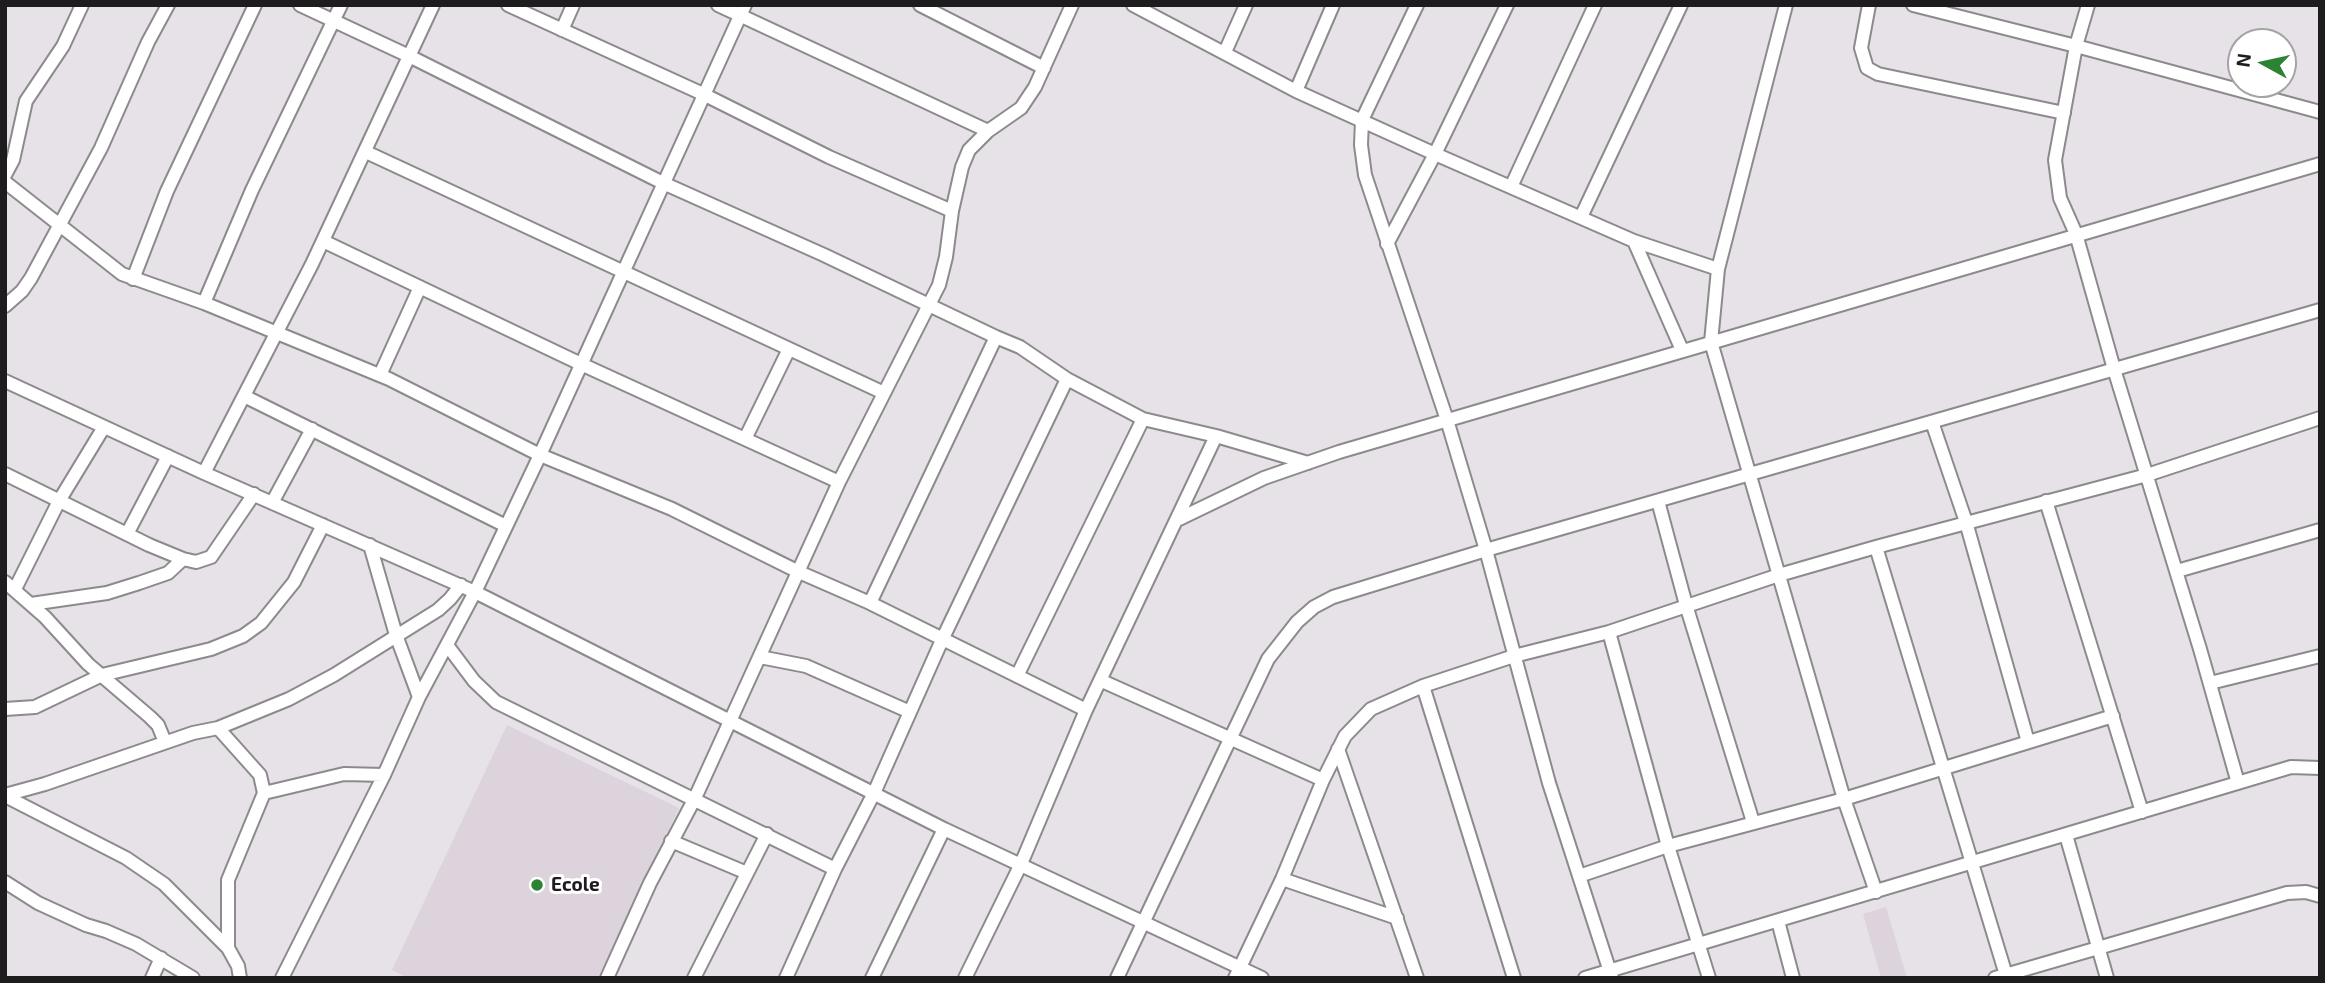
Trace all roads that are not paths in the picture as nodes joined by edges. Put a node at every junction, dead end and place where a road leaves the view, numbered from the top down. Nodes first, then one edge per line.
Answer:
1 (82, 5) edge
2 (168, 5) edge
3 (255, 5) edge
4 (300, 5) edge
5 (341, 5) edge
6 (433, 5) edge
7 (508, 5) edge
8 (573, 5) edge
9 (718, 5) edge
10 (920, 5) edge
11 (1072, 5) edge
12 (1133, 5) edge
13 (1246, 5) edge
14 (1334, 5) edge
15 (1417, 5) edge
16 (1507, 5) edge
17 (1595, 5) edge
18 (1681, 5) edge
19 (1786, 5) edge
20 (1869, 5) edge
21 (1913, 5) edge
22 (2088, 5) edge
23 (742, 10) edge
24 (1155, 10) edge
25 (332, 20) junction
26 (562, 30) junction
27 (2077, 46) junction
28 (1225, 52) junction
29 (409, 56) junction
30 (1044, 68) junction
31 (1296, 91) junction
32 (703, 94) junction
33 (2320, 112) edge
34 (2064, 113) junction
35 (1362, 120) junction
36 (988, 131) junction
37 (366, 152) junction
38 (1436, 154) junction
39 (2320, 164) edge
40 (5, 175) edge
41 (5, 182) edge
42 (663, 183) junction
43 (1511, 187) junction
44 (952, 211) junction
45 (1581, 217) junction
46 (59, 225) junction
47 (2076, 234) junction
48 (323, 241) junction
49 (1634, 241) junction
50 (1387, 244) junction
51 (1718, 269) junction
52 (623, 271) junction
53 (133, 279) junction
54 (420, 287) junction
55 (204, 303) junction
56 (5, 306) edge
57 (928, 306) junction
58 (2320, 310) edge
59 (276, 332) junction
60 (996, 337) junction
61 (1712, 342) junction
62 (789, 349) junction
63 (1682, 350) junction
64 (581, 363) junction
65 (2114, 369) junction
66 (380, 375) junction
67 (1067, 379) junction
68 (5, 381) edge
69 (884, 393) junction
70 (244, 396) junction
71 (2320, 418) edge
72 (1143, 419) junction
73 (1447, 420) junction
74 (1932, 422) junction
75 (104, 427) junction
76 (312, 429) junction
77 (1216, 436) junction
78 (745, 439) junction
79 (540, 455) junction
80 (168, 456) junction
81 (1308, 463) junction
82 (204, 473) junction
83 (5, 474) edge
84 (1751, 474) junction
85 (2147, 475) junction
86 (839, 482) junction
87 (254, 494) junction
88 (59, 501) junction
89 (1658, 501) junction
90 (2046, 501) junction
91 (272, 502) junction
92 (1179, 519) junction
93 (1966, 522) junction
94 (323, 525) junction
95 (506, 526) junction
96 (2320, 530) edge
97 (127, 534) junction
98 (370, 545) junction
99 (1876, 547) junction
100 (1486, 550) junction
101 (183, 559) junction
102 (799, 572) junction
103 (2177, 572) junction
104 (1779, 575) junction
105 (461, 585) junction
106 (10, 586) edge
107 (475, 592) junction
108 (870, 603) junction
109 (31, 604) junction
110 (1686, 606) junction
111 (1609, 632) junction
112 (396, 635) junction
113 (942, 640) junction
114 (447, 645) junction
115 (1514, 656) junction
116 (2320, 656) edge
117 (760, 657) junction
118 (102, 675) junction
119 (1017, 676) junction
120 (1101, 681) junction
121 (2210, 683) junction
122 (1423, 686) junction
123 (419, 697) junction
124 (5, 709) edge
125 (1086, 710) junction
126 (910, 712) junction
127 (2113, 716) junction
128 (731, 721) junction
129 (218, 728) junction
130 (1230, 738) junction
131 (165, 742) junction
132 (2028, 742) junction
133 (1338, 749) junction
134 (1943, 768) junction
135 (2320, 768) edge
136 (384, 775) junction
137 (1323, 780) junction
138 (2238, 783) junction
139 (264, 793) junction
140 (874, 793) junction
141 (5, 795) edge
142 (695, 798) junction
143 (1844, 799) junction
144 (2142, 812) junction
145 (1753, 822) junction
146 (944, 829) junction
147 (767, 834) junction
148 (2066, 835) junction
149 (671, 841) junction
150 (1668, 846) junction
151 (1972, 863) junction
152 (1021, 864) junction
153 (835, 869) junction
154 (747, 873) junction
155 (1579, 876) junction
156 (1282, 879) junction
157 (5, 882) edge
158 (1877, 892) junction
159 (2320, 896) edge
160 (1396, 918) junction
161 (1778, 921) junction
162 (1143, 923) junction
163 (1699, 944) junction
164 (228, 948) junction
165 (2099, 948) junction
166 (161, 958) junction
167 (1238, 973) edge
168 (1611, 974) edge
169 (2001, 976) edge
170 (152, 978) edge
171 (193, 978) edge
172 (240, 978) edge
173 (282, 978) edge
174 (607, 978) edge
175 (694, 978) edge
176 (786, 978) edge
177 (872, 978) edge
178 (965, 978) edge
179 (1116, 978) edge
180 (1262, 978) edge
181 (1418, 978) edge
182 (1514, 978) edge
183 (1585, 978) edge
184 (1709, 978) edge
185 (1793, 978) edge
186 (2107, 978) edge

1 - 40 street
2 - 46 street
3 - 53 street
4 - 25 street
5 - 25 street
6 - 29 street
7 - 26 street
8 - 26 street
9 - 23 street
10 - 30 street
11 - 30 street
12 - 24 street
13 - 28 street
14 - 31 street
15 - 35 street
16 - 38 street
17 - 43 street
18 - 45 street
19 - 51 street
20 - 34 street
21 - 27 street
22 - 27 street
23 - 32 street
23 - 36 street
24 - 28 street
25 - 29 street
25 - 55 street
26 - 32 street
27 - 33 street
27 - 34 street
28 - 31 street
29 - 37 street
29 - 42 street
30 - 36 street
31 - 35 street
32 - 42 street
32 - 44 street
34 - 47 street
35 - 38 street
35 - 50 street
36 - 44 street
37 - 48 street
37 - 52 street
38 - 43 street
38 - 50 street
39 - 47 street
41 - 46 street
42 - 52 street
42 - 57 street
43 - 45 street
44 - 57 street
45 - 49 street
46 - 53 street
46 - 56 street
47 - 61 street
47 - 65 street
48 - 54 street
48 - 59 street
49 - 51 street
49 - 63 street
50 - 73 street
51 - 61 street
52 - 62 street
52 - 64 street
53 - 55 street
54 - 64 street
54 - 66 street
55 - 59 street
57 - 60 street
57 - 69 street
58 - 65 street
59 - 66 street
59 - 70 street
60 - 67 street
60 - 108 street
61 - 63 street
61 - 84 street
62 - 69 street
62 - 78 street
63 - 73 street
64 - 78 street
64 - 79 street
65 - 74 street
65 - 85 street
66 - 79 street
67 - 72 street
67 - 113 street
68 - 75 street
69 - 86 street
70 - 76 street
70 - 82 street
71 - 85 street
72 - 77 street
72 - 119 street
73 - 81 street
73 - 100 street
74 - 84 street
74 - 93 street
75 - 80 street
75 - 88 street
76 - 91 street
76 - 95 street
77 - 81 street
77 - 92 street
78 - 86 street
79 - 95 street
79 - 102 street
80 - 82 street
80 - 97 street
81 - 92 street
82 - 87 street
83 - 88 street
84 - 89 street
84 - 104 street
85 - 90 street
85 - 103 street
86 - 102 street
87 - 91 street
87 - 101 street
88 - 97 street
88 - 106 street
89 - 100 street
89 - 110 street
90 - 93 street
90 - 127 street
91 - 94 street
92 - 120 street
93 - 99 street
93 - 132 street
94 - 98 street
94 - 118 street
95 - 107 street
96 - 103 street
97 - 101 street
98 - 105 street
98 - 112 street
99 - 104 street
99 - 134 street
100 - 115 street
100 - 130 street
101 - 109 street
102 - 108 street
102 - 117 street
103 - 121 street
104 - 110 street
104 - 143 street
105 - 107 street
105 - 112 street
106 - 109 street
107 - 114 street
107 - 128 street
108 - 113 street
109 - 118 street
110 - 111 street
110 - 145 street
111 - 115 street
111 - 150 street
112 - 123 street
112 - 129 street
113 - 119 street
113 - 126 street
114 - 123 street
114 - 142 street
115 - 122 street
115 - 155 street
116 - 121 street
117 - 126 street
117 - 128 street
118 - 124 street
118 - 131 street
119 - 125 street
120 - 125 street
120 - 130 street
121 - 138 street
122 - 133 street
122 - 182 street
123 - 136 street
125 - 152 street
126 - 140 street
127 - 132 street
127 - 144 street
128 - 140 street
128 - 142 street
129 - 131 street
129 - 139 street
130 - 137 street
130 - 162 street
131 - 141 street
132 - 134 street
133 - 137 street
133 - 160 street
134 - 143 street
134 - 151 street
135 - 138 street
136 - 139 street
136 - 173 street
137 - 156 street
138 - 144 street
139 - 164 street
140 - 146 street
140 - 153 street
141 - 164 street
142 - 147 street
142 - 149 street
143 - 145 street
143 - 158 street
144 - 148 street
145 - 150 street
146 - 152 street
146 - 177 street
147 - 153 street
147 - 154 street
148 - 151 street
148 - 165 street
149 - 154 street
149 - 174 street
150 - 155 street
150 - 163 street
151 - 158 street
151 - 169 street
152 - 162 street
152 - 178 street
153 - 176 street
154 - 175 street
155 - 168 street
156 - 160 street
156 - 167 street
157 - 166 street
158 - 161 street
159 - 165 street
160 - 181 street
161 - 163 street
161 - 185 street
162 - 167 street
162 - 179 street
163 - 168 street
163 - 184 street
164 - 172 street
165 - 169 street
165 - 186 street
166 - 170 street
166 - 171 street
167 - 180 street
168 - 183 street

